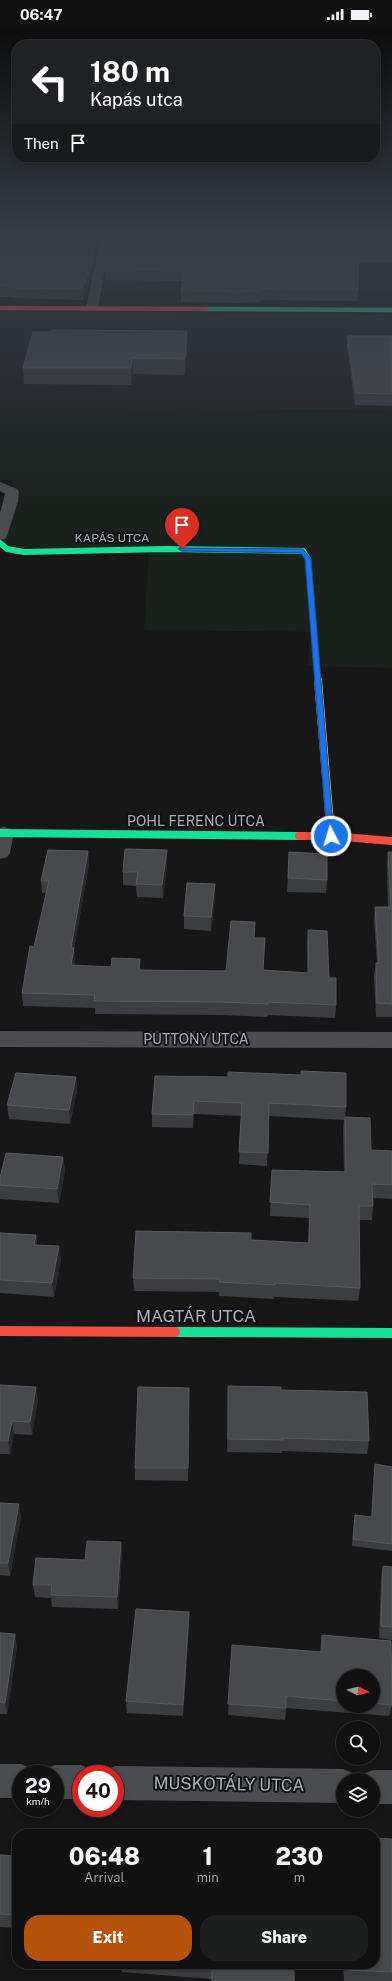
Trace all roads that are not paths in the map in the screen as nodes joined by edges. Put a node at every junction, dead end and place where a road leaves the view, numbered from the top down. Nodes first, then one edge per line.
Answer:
1 (0, 486) edge
2 (0, 536) edge
3 (0, 543) edge
4 (2, 833) edge
5 (331, 836) junction
6 (392, 841) edge
7 (0, 853) edge
8 (0, 1039) edge
9 (392, 1040) edge
10 (0, 1331) edge
11 (392, 1333) edge
12 (0, 1781) edge
13 (12, 1781) edge
14 (124, 1783) edge
15 (336, 1786) edge
16 (380, 1787) edge
17 (392, 1787) edge

1 - 2 street
3 - 5 street, KAPÁS UTCA
4 - 5 street, POHL FERENC UTCA
4 - 7 street
5 - 6 street, POHL FERENC UTCA
8 - 9 street, PUTTONY UTCA
10 - 11 street, MAGTÁR UTCA
12 - 13 street
14 - 15 street, MUSKOTÁLY UTCA
16 - 17 street

